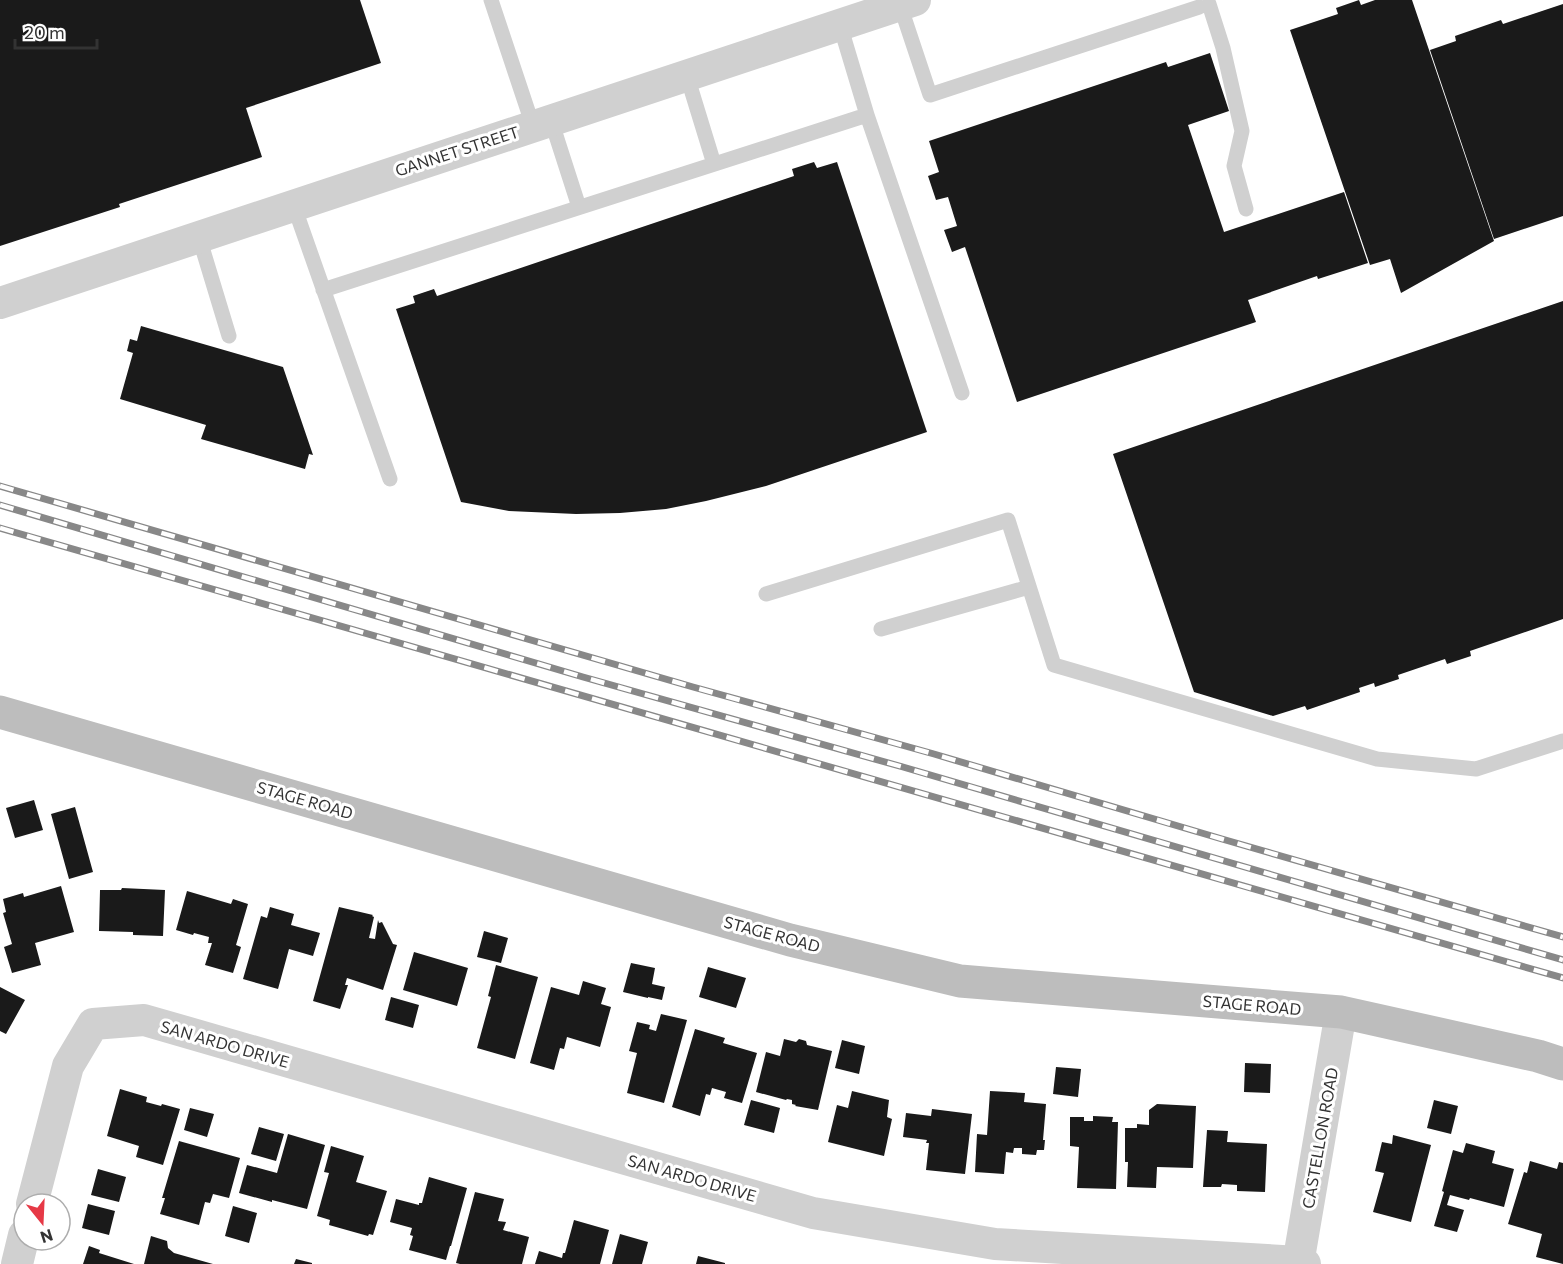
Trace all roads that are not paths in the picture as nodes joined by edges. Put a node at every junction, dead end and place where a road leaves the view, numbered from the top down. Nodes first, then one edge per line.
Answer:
1 (491, 0) edge
2 (908, 2) edge
3 (1206, 3) edge
4 (840, 25) junction
5 (687, 76) junction
6 (867, 115) junction
7 (542, 123) junction
8 (714, 164) junction
9 (294, 206) junction
10 (579, 207) junction
11 (1246, 209) dead end
12 (199, 237) junction
13 (323, 290) junction
14 (0, 303) edge
15 (229, 336) dead end
16 (962, 393) dead end
17 (390, 479) dead end
18 (1029, 587) junction
19 (766, 594) dead end
20 (881, 629) dead end
21 (0, 712) edge
22 (1563, 741) edge
23 (1341, 1012) junction
24 (1563, 1064) edge
25 (35, 1192) edge
26 (1301, 1263) edge

1 - 7 lane
2 - 3 lane
2 - 4 street, GANNET STREET
3 - 11 lane
4 - 5 street, GANNET STREET
4 - 6 lane
5 - 7 street, GANNET STREET
5 - 8 lane
6 - 8 lane
6 - 16 lane
7 - 9 street, GANNET STREET
7 - 10 lane
8 - 10 lane
9 - 12 street, GANNET STREET
9 - 13 lane
10 - 13 lane
12 - 14 street, GANNET STREET
12 - 15 lane
13 - 17 lane
18 - 19 lane
18 - 20 lane
18 - 22 lane
21 - 23 main road, STAGE ROAD
23 - 24 main road, STAGE ROAD
23 - 26 street, CASTELLON ROAD
25 - 26 street, SAN ARDO DRIVE

